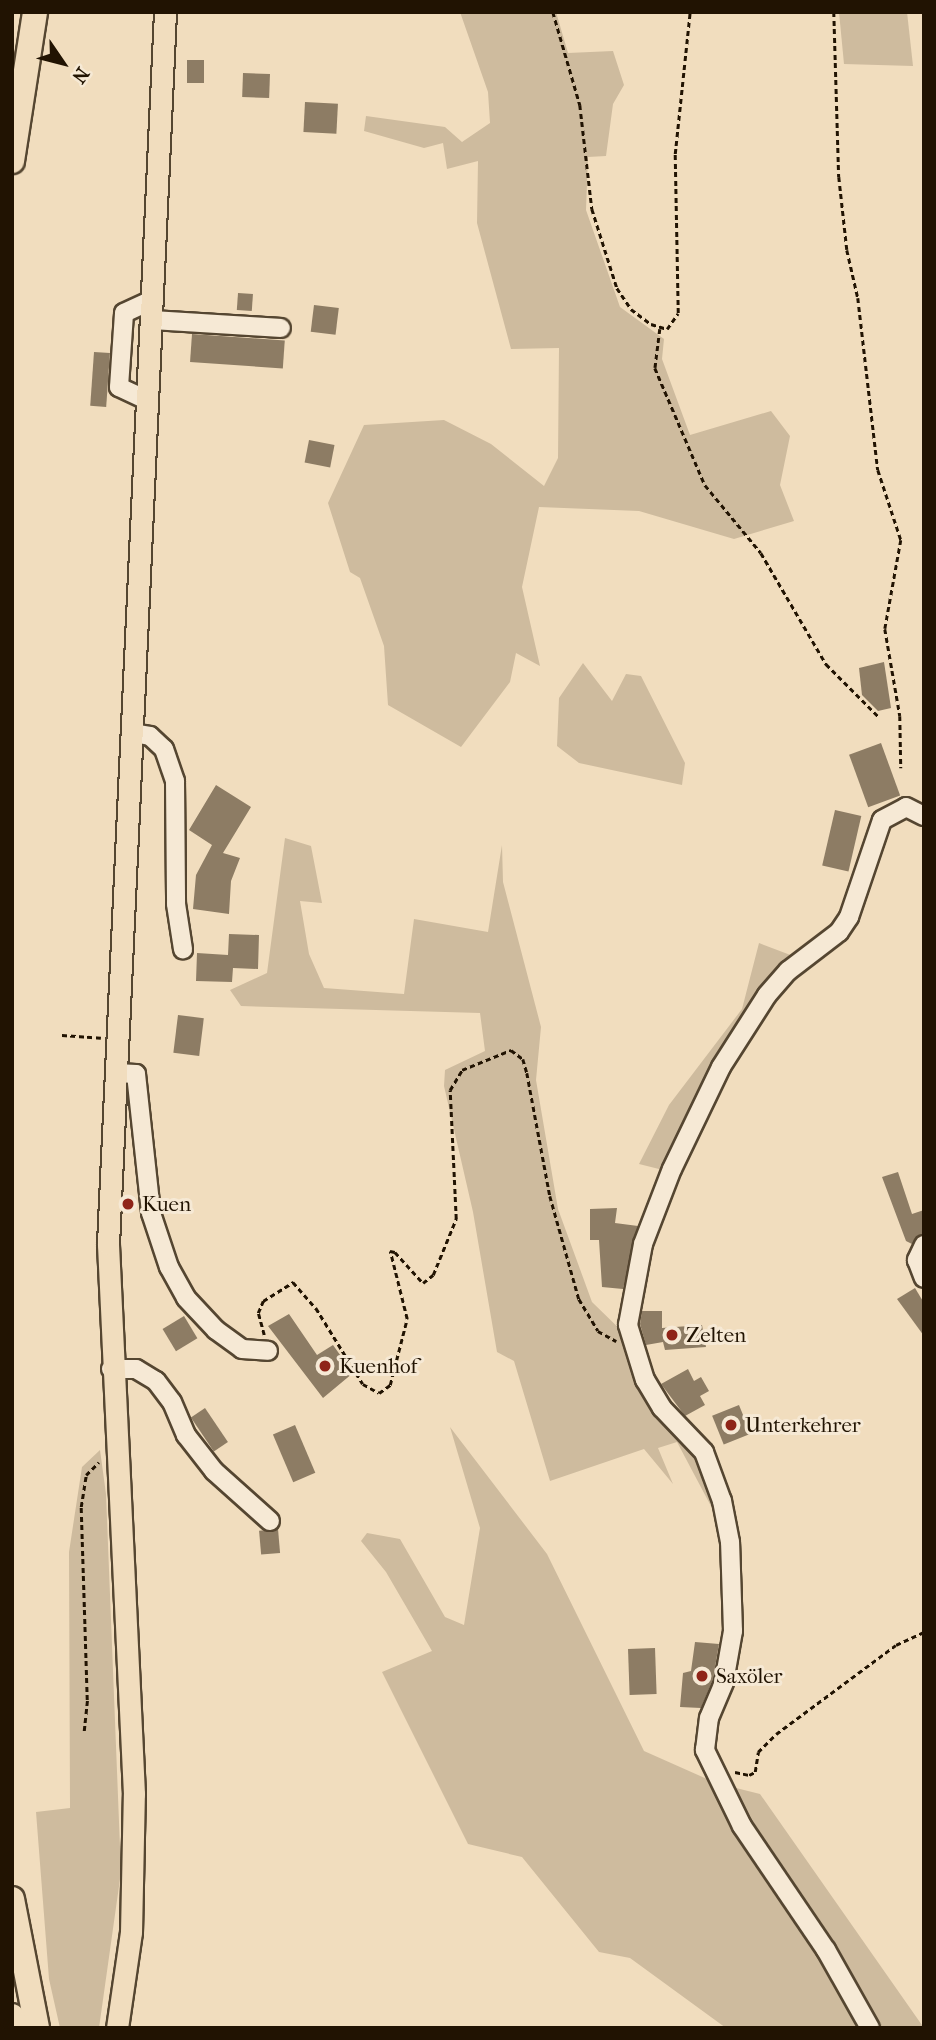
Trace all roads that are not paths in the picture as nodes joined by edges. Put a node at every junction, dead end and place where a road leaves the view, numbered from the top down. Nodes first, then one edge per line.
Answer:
1 (35, 12) edge
2 (166, 12) edge
3 (12, 161) edge
4 (154, 310) junction
5 (281, 328) dead end
6 (149, 401) junction
7 (133, 733) junction
8 (924, 816) edge
9 (183, 948) dead end
10 (116, 1073) junction
11 (924, 1245) edge
12 (924, 1278) edge
13 (268, 1351) road end
14 (111, 1369) junction
15 (270, 1521) dead end
16 (12, 1899) edge
17 (12, 2016) edge
18 (15, 2028) edge
19 (37, 2028) edge
20 (117, 2028) edge
21 (870, 2028) edge

1 - 3 highway
2 - 4 main road
4 - 5 street
4 - 6 main road
4 - 6 street
6 - 7 main road
7 - 9 street
7 - 10 main road
8 - 21 street
10 - 13 street
10 - 14 main road
11 - 12 street
14 - 15 street
14 - 20 main road
16 - 19 highway
17 - 18 highway

